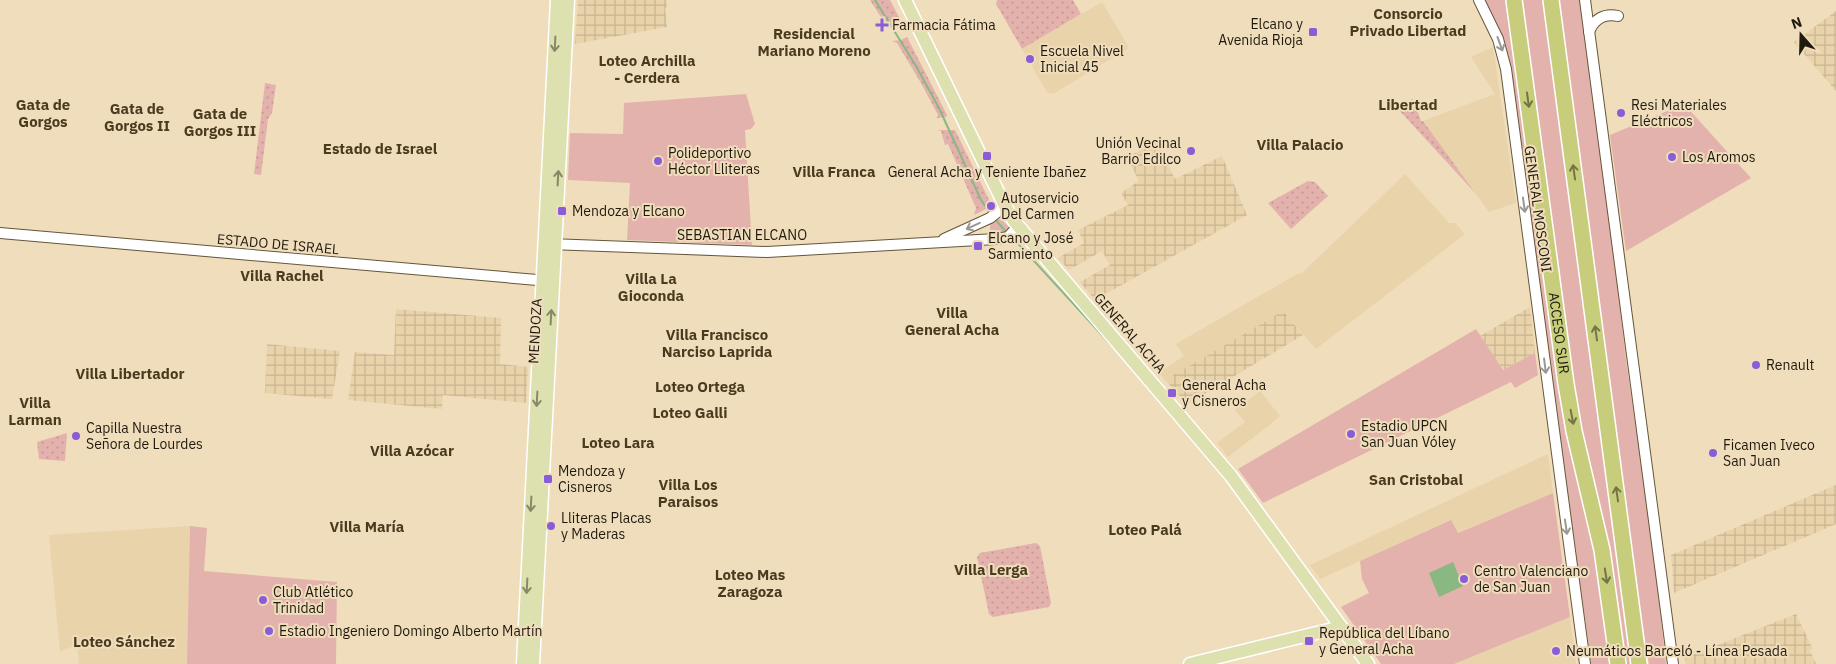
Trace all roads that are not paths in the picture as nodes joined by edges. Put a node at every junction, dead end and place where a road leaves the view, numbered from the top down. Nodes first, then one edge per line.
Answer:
1 (557, 0) edge
2 (568, 0) edge
3 (905, 0) edge
4 (1479, 0) edge
5 (1514, 0) edge
6 (1551, 0) edge
7 (1585, 0) edge
8 (1618, 16) dead end
9 (1589, 32) junction
10 (1005, 206) junction
11 (1018, 226) junction
12 (0, 233) edge
13 (938, 242) junction
14 (550, 244) junction
15 (548, 281) junction
16 (1633, 614) junction
17 (1341, 627) junction
18 (523, 664) edge
19 (534, 664) edge
20 (1190, 664) edge
21 (1368, 664) edge
22 (1585, 664) edge
23 (1618, 664) edge
24 (1639, 664) edge
25 (1644, 664) edge
26 (1673, 664) edge

1 -> 14 main road, MENDOZA
14 -> 2 main road, MENDOZA
3 - 10 main road, GENERAL ACHA
4 -> 22 street, GENERAL MOSCONI
5 -> 23 highway, ACCESO SUR
16 -> 6 highway
7 - 9 street
8 - 9 street
9 - 26 street
10 - 11 main road, GENERAL ACHA
10 -> 13 street, SEBASTIAN ELCANO
11 - 13 street, SEBASTIAN ELCANO
11 - 17 main road, GENERAL ACHA
12 - 15 street, ESTADO DE ISRAEL
13 - 14 street, SEBASTIAN ELCANO
14 - 15 main road, MENDOZA
15 -> 18 main road, MENDOZA
19 -> 15 main road, MENDOZA
16 - 24 highway
16 - 25 highway
17 - 20 main road
17 - 21 main road, GENERAL ACHA

